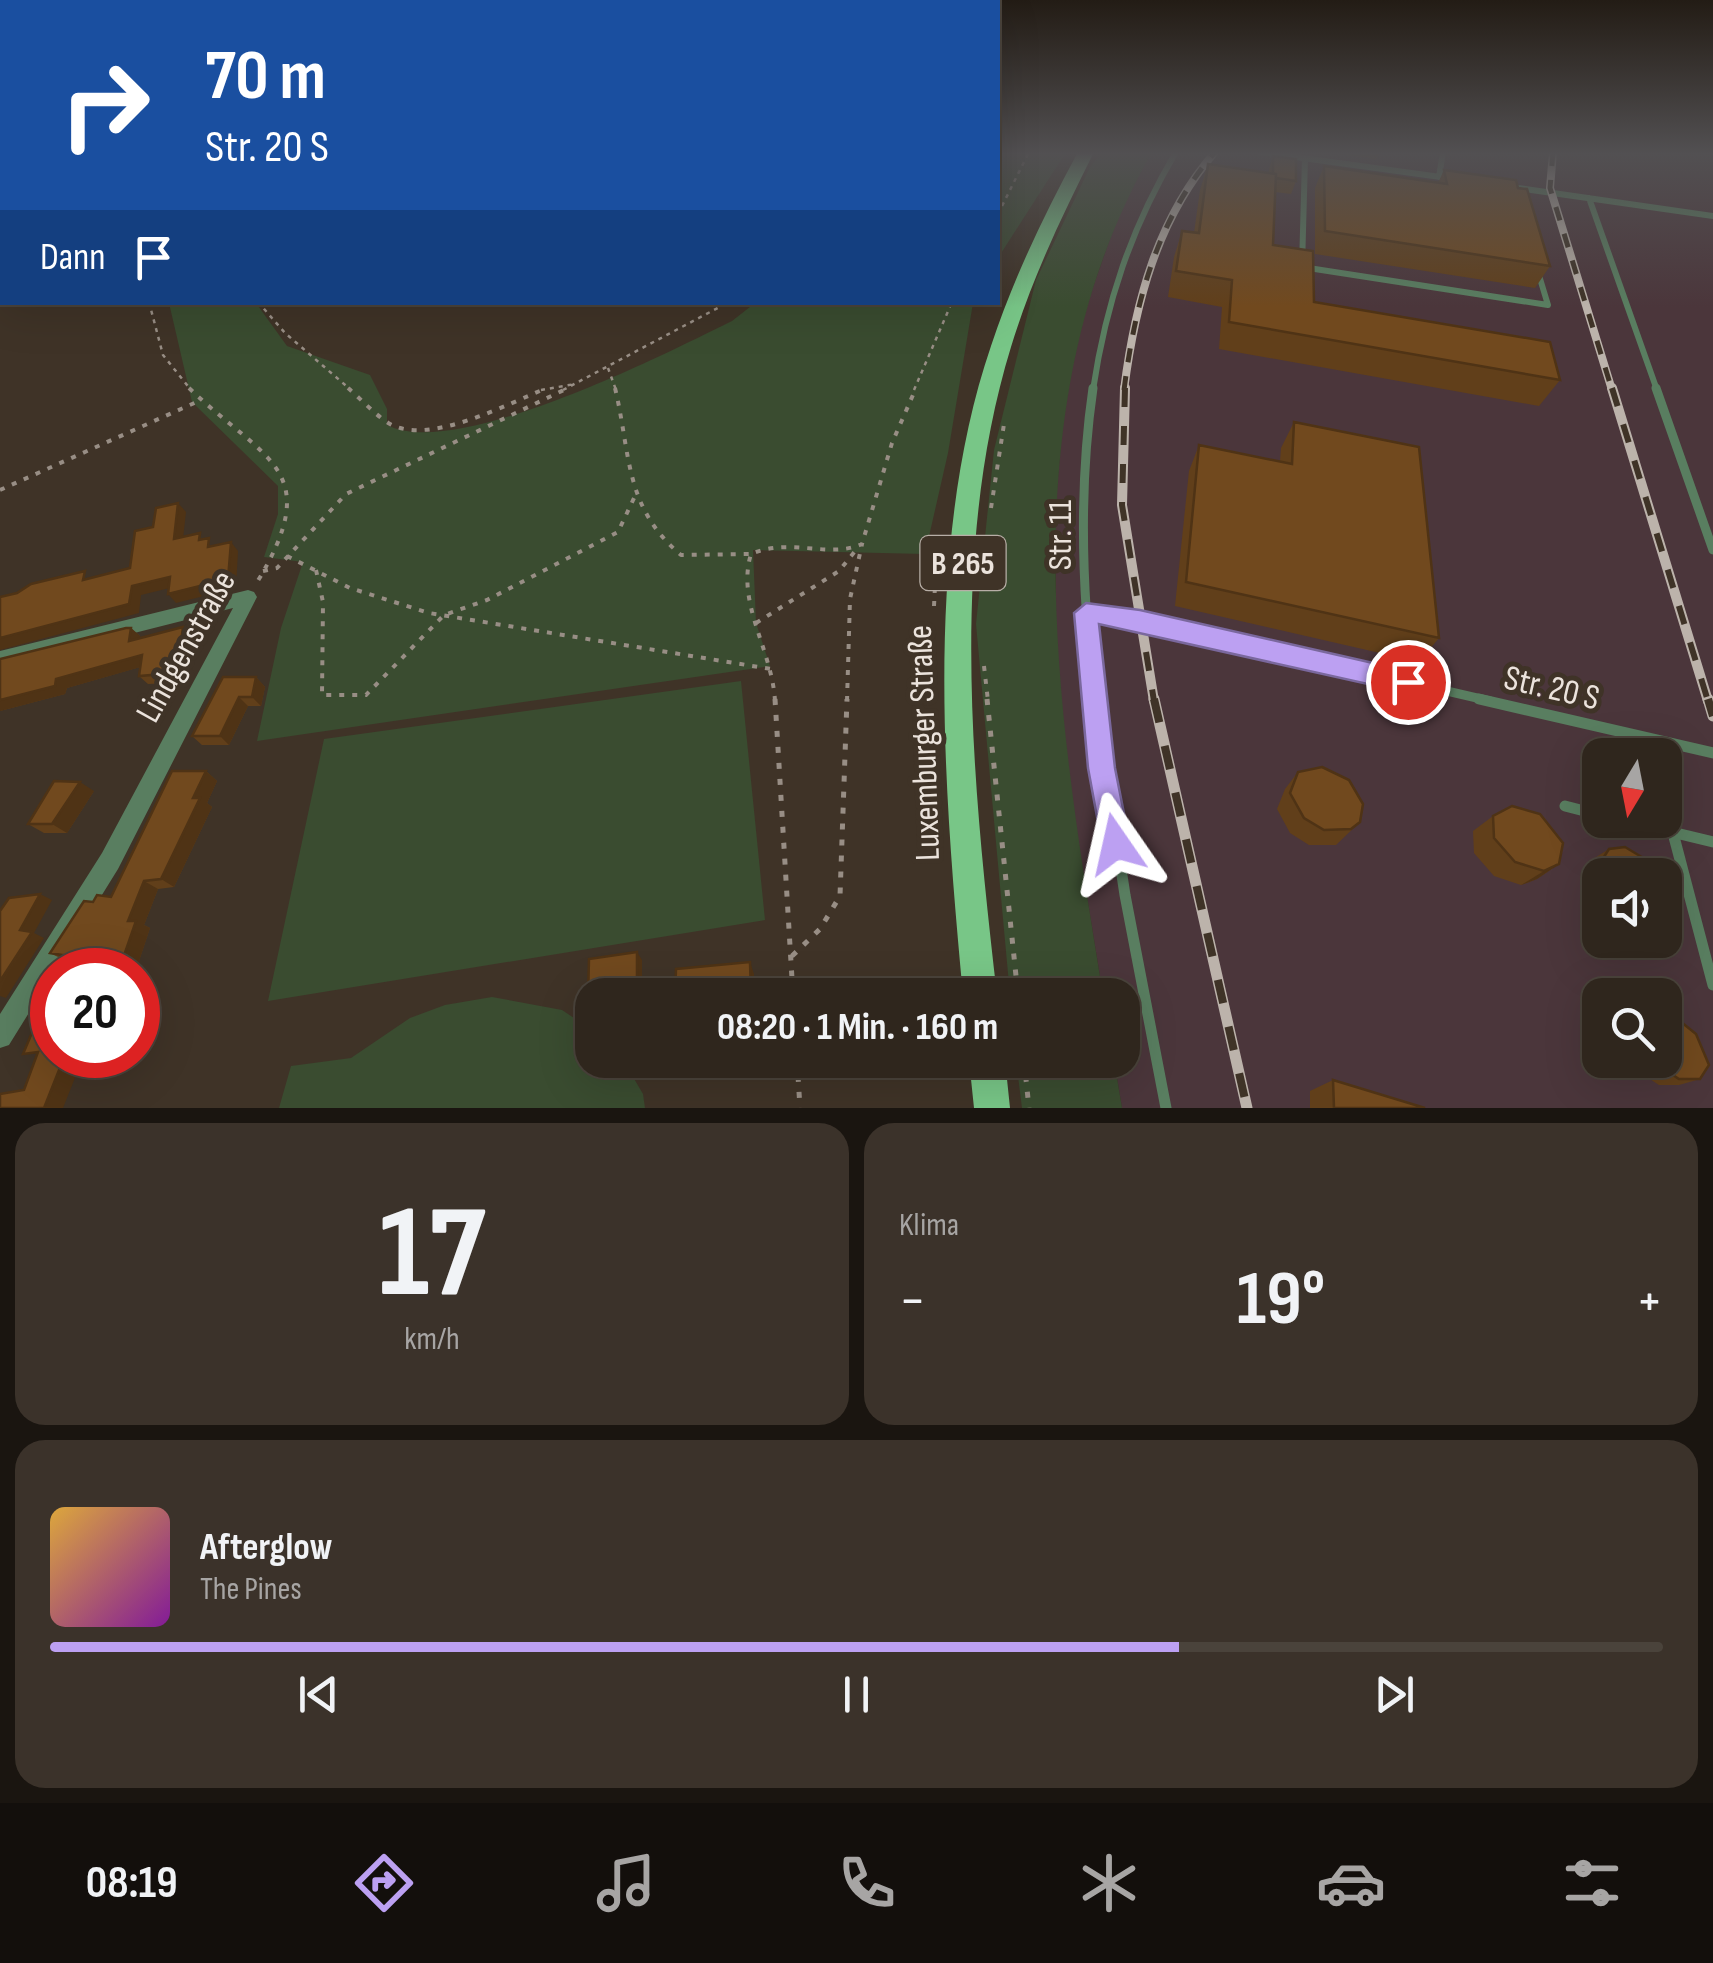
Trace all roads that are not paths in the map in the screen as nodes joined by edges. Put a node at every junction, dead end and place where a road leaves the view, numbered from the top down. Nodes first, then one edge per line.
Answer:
1 (1055, 204) edge
2 (1147, 204) edge
3 (1304, 204) edge
4 (1591, 204) edge
5 (1628, 204) edge
6 (1713, 216) edge
7 (1533, 254) edge
8 (1713, 550) edge
9 (1086, 613) junction
10 (0, 659) edge
11 (1713, 753) edge
12 (1565, 806) dead end
13 (1582, 810) edge
14 (1682, 834) edge
15 (1675, 838) edge
16 (1713, 842) edge
17 (978, 978) edge
18 (1713, 985) edge
19 (0, 1036) edge
20 (989, 1078) edge
21 (992, 1108) edge
22 (1166, 1108) edge

1 - 17 main road, Luxemburger Straße / B 265
2 - 9 lane, Str. 11
3 - 7 lane
4 - 8 lane
5 - 6 lane
9 - 11 lane, Str. 20 S
9 - 22 lane, Str. 11
10 - 19 street, Lindgenstraße
12 - 13 lane
14 - 16 lane
15 - 18 lane
20 - 21 main road

